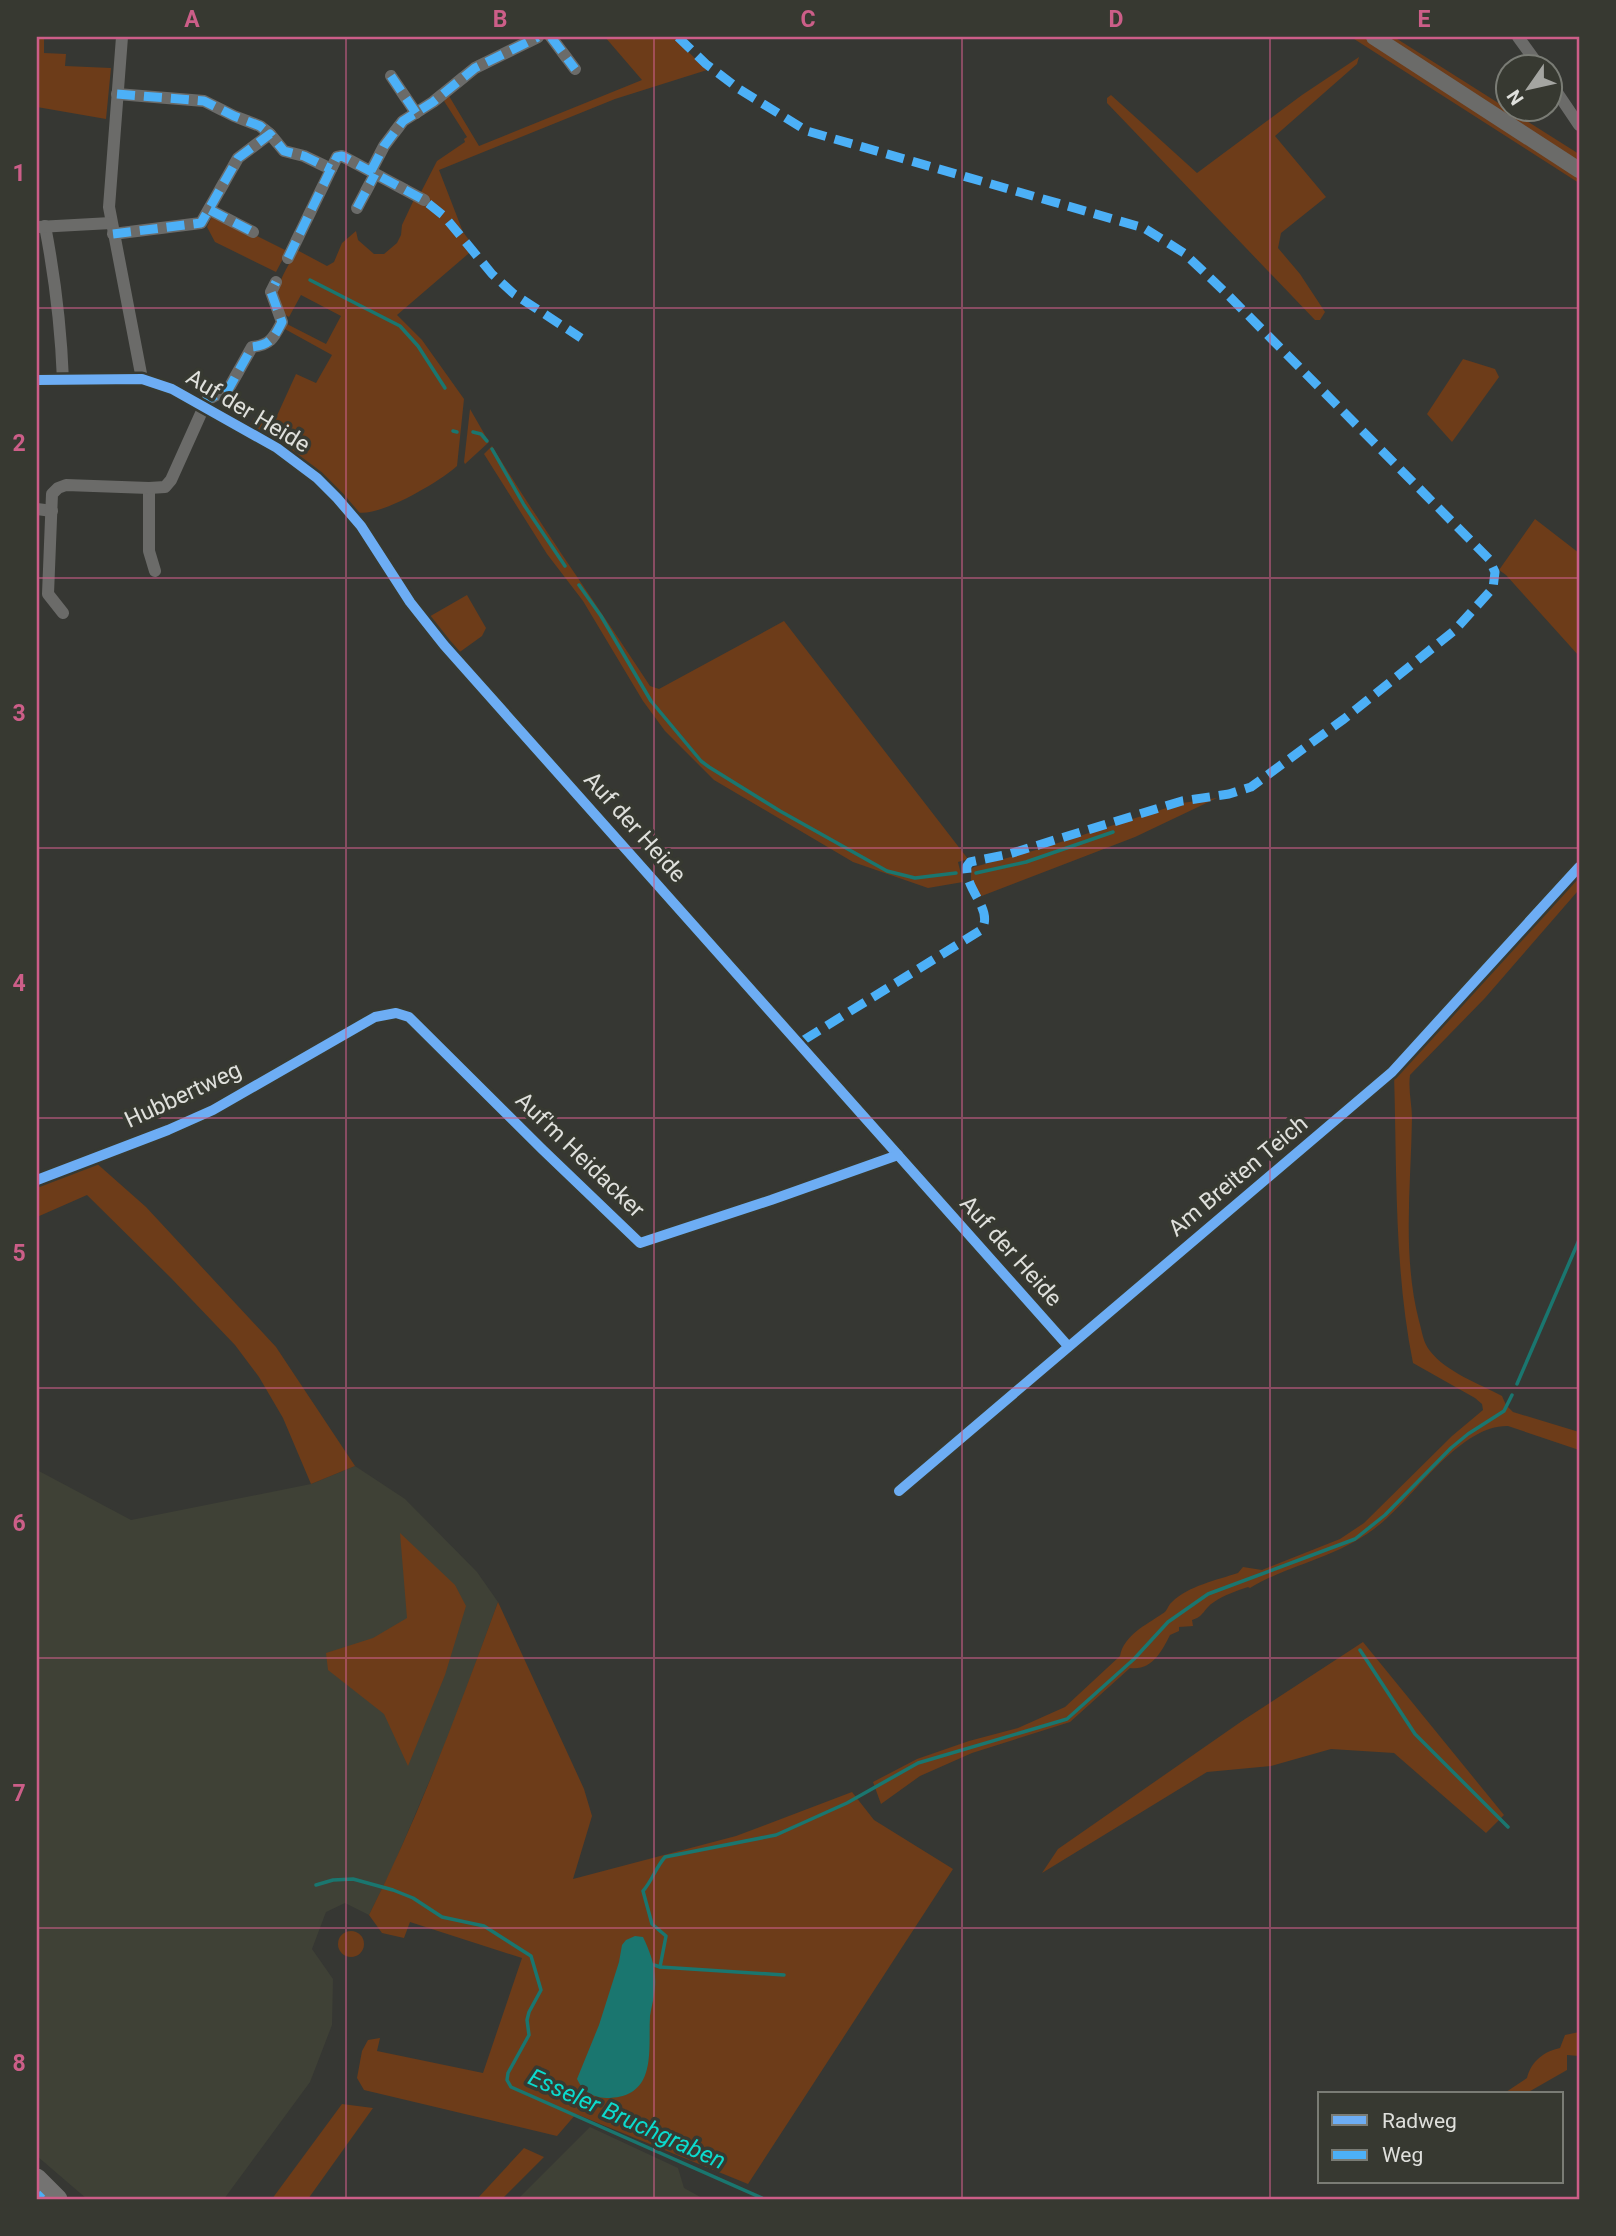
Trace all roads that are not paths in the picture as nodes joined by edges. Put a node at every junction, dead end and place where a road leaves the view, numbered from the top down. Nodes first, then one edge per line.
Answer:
1 (122, 37) edge
2 (538, 37) edge
3 (551, 37) edge
4 (1374, 37) edge
5 (1518, 37) edge
6 (1529, 52) edge
7 (575, 69) dead end
8 (391, 76) dead end
9 (117, 94) junction
10 (1564, 104) edge
11 (416, 113) junction
12 (1579, 125) edge
13 (270, 134) junction
14 (331, 169) junction
15 (1579, 170) edge
16 (373, 172) junction
17 (424, 200) dead end
18 (357, 208) dead end
19 (210, 210) junction
20 (41, 227) edge
21 (112, 228) junction
22 (253, 232) dead end
23 (288, 258) dead end
24 (276, 282) dead end
25 (142, 379) junction
26 (37, 380) edge
27 (63, 380) junction
28 (203, 407) junction
29 (149, 488) junction
30 (37, 509) edge
31 (52, 510) junction
32 (155, 571) dead end
33 (63, 612) dead end
34 (1579, 867) edge
35 (340, 1035) joint
36 (898, 1155) junction
37 (37, 1180) edge
38 (1068, 1346) junction
39 (899, 1491) dead end
40 (37, 2178) edge
41 (58, 2199) edge

1 - 9 street
2 - 11 street
3 - 7 street
4 - 15 street
5 - 6 street
8 - 11 street
9 - 13 street
9 - 21 street
10 - 12 street
11 - 16 street
13 - 14 street
13 - 19 street
14 - 16 street
14 - 23 street
16 - 17 street
16 - 18 street
19 - 21 street
19 - 22 street
20 - 21 street
20 - 27 street
21 - 25 street
24 - 28 street, Auf der Heide
25 - 27 street
25 - 28 street, Auf der Heide
26 - 27 street
28 - 29 street
28 - 36 street, Auf der Heide
29 - 31 street
29 - 32 street
30 - 31 street
31 - 33 street
34 - 38 street, Am Breiten Teich
35 - 36 street, Auf'm Heidacker
35 - 37 street, Hubbertweg
36 - 38 street, Auf der Heide
38 - 39 street, Am Breiten Teich
40 - 41 main road

